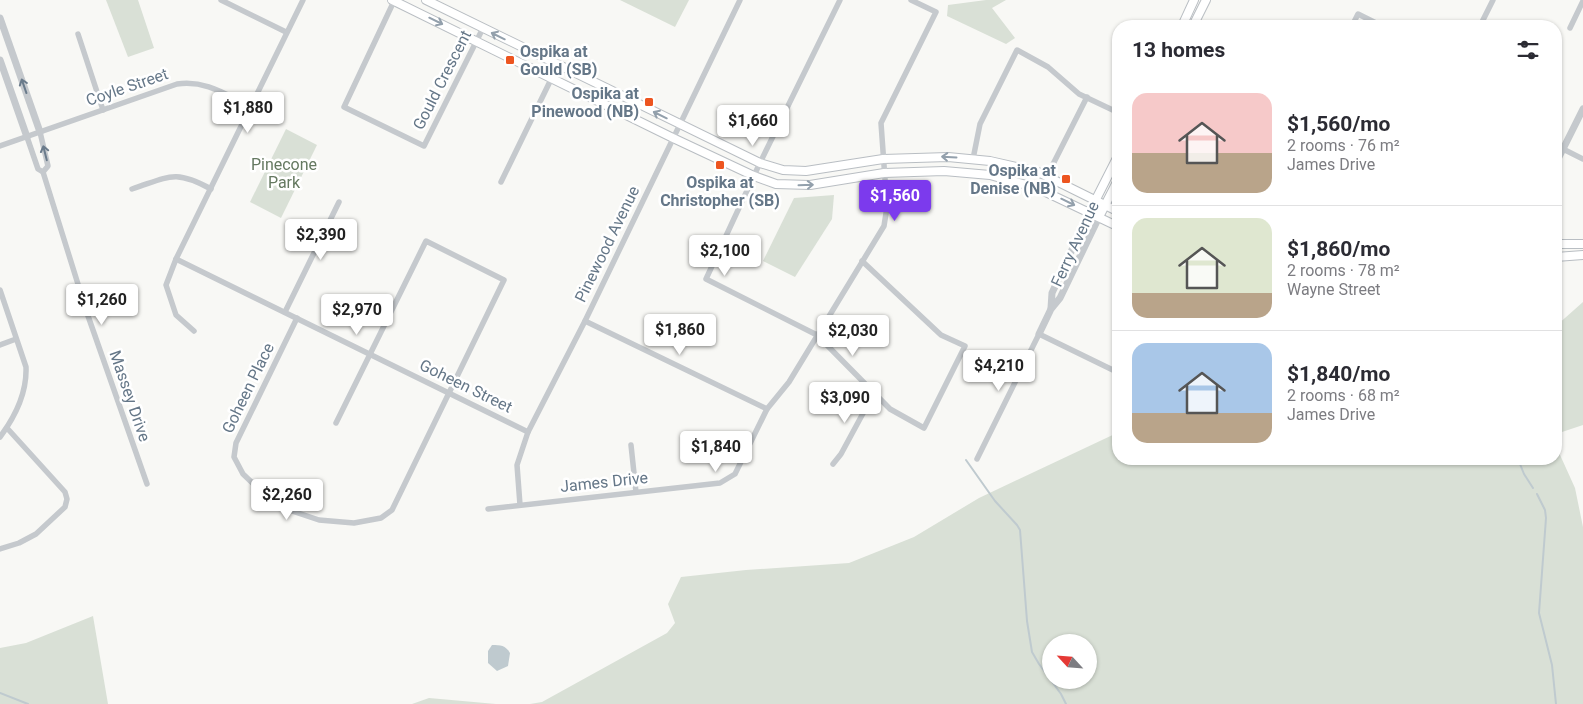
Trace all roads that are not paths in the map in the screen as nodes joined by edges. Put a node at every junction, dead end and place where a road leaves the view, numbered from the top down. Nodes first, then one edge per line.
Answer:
1 (221, 0) edge
2 (303, 0) edge
3 (426, 0) edge
4 (740, 0) edge
5 (840, 0) edge
6 (911, 0) edge
7 (1194, 0) edge
8 (1206, 0) edge
9 (1493, 0) edge
10 (393, 1) edge
11 (1583, 1) edge
12 (0, 18) edge
13 (1185, 20) edge
14 (1196, 20) edge
15 (1355, 20) edge
16 (1370, 20) edge
17 (1483, 20) edge
18 (483, 28) junction
19 (1570, 28) dead end
20 (286, 32) junction
21 (78, 34) dead end
22 (477, 41) junction
23 (0, 60) edge
24 (558, 65) junction
25 (552, 78) junction
26 (1086, 97) junction
27 (250, 106) junction
28 (1583, 109) edge
29 (103, 110) junction
30 (1112, 110) edge
31 (680, 125) junction
32 (40, 132) junction
33 (27, 137) junction
34 (673, 138) junction
35 (0, 146) edge
36 (1563, 149) joint
37 (883, 159) junction
38 (973, 159) junction
39 (1583, 159) edge
40 (760, 163) junction
41 (1112, 167) edge
42 (44, 172) junction
43 (884, 173) junction
44 (754, 176) junction
45 (1047, 176) junction
46 (501, 182) dead end
47 (132, 189) dead end
48 (211, 189) junction
49 (1112, 192) edge
50 (1095, 200) junction
51 (339, 202) dead end
52 (1105, 205) junction
53 (1112, 208) edge
54 (1089, 212) junction
55 (1099, 217) junction
56 (1112, 224) edge
57 (1562, 244) edge
58 (1583, 244) edge
59 (1583, 255) edge
60 (1562, 256) edge
61 (176, 259) junction
62 (862, 261) junction
63 (0, 290) edge
64 (1051, 309) junction
65 (285, 312) junction
66 (297, 318) junction
67 (585, 321) junction
68 (194, 330) dead end
69 (1040, 334) junction
70 (817, 335) junction
71 (16, 339) junction
72 (0, 345) edge
73 (370, 354) junction
74 (1112, 370) edge
75 (449, 393) junction
76 (874, 394) junction
77 (767, 409) junction
78 (336, 424) dead end
79 (7, 428) junction
80 (528, 432) junction
81 (0, 437) edge
82 (631, 445) dead end
83 (977, 459) dead end
84 (833, 464) dead end
85 (147, 484) dead end
86 (636, 492) junction
87 (520, 505) junction
88 (488, 509) dead end
89 (0, 549) edge

1 - 20 street
2 - 20 street
3 - 18 main road
4 - 31 street, Pinewood Avenue
5 - 40 street
6 - 37 street, James Drive
7 - 13 main road
8 - 14 main road
9 - 17 street
10 -> 22 main road
10 - 22 street, Gould Crescent
11 - 19 street
32 -> 12 street, Massey Drive
15 - 16 street
18 - 22 street, Gould Crescent
24 -> 18 main road
20 - 27 street
21 - 29 street
22 - 25 main road
23 - 33 street, Massey Drive
24 - 25 street
31 -> 24 main road
25 - 34 main road
25 - 46 street
26 - 30 street
26 - 38 street
26 - 45 street
27 - 29 street, Coyle Street
27 - 48 street
28 - 36 street
29 - 32 street, Coyle Street
31 - 34 street, Pinewood Avenue
31 - 40 main road
32 - 33 street, Coyle Street
42 -> 32 street, Massey Drive
33 - 35 street, Coyle Street
33 - 42 street, Massey Drive
34 - 44 main road
34 - 67 street, Pinewood Avenue
36 - 39 street
38 -> 37 main road
37 - 40 main road
37 - 43 street, James Drive
38 - 45 main road
40 - 44 street
41 - 50 main road, Ferry Avenue
42 - 85 street, Massey Drive
44 -> 43 main road
43 -> 54 main road
43 - 62 street, James Drive
44 - 70 street
45 - 50 main road
47 - 48 street
48 - 61 street
49 - 52 main road, Ferry Avenue
50 - 52 main road
50 - 54 main road, Ferry Avenue
51 - 65 street
52 - 53 main road
52 - 55 main road, Ferry Avenue
54 - 55 main road
54 - 64 street, Ferry Avenue
55 - 56 main road
55 - 64 street, Ferry Avenue
57 - 58 main road
59 - 60 main road
61 - 65 street, Goheen Street
61 - 68 street
62 - 70 street, James Drive
62 - 76 street
63 - 71 street
64 - 69 street, Ferry Avenue
65 - 66 street, Goheen Street
66 - 73 street, Goheen Street
66 - 75 street, Goheen Place
67 - 77 street
67 - 80 street, Pinewood Avenue
69 - 74 street
69 - 83 street, Ferry Avenue
70 - 76 street
70 - 77 street, James Drive
71 - 72 street
71 - 79 street
73 - 75 street, Goheen Street
73 - 75 street, Goheen Place
73 - 78 street
75 - 80 street, Goheen Street
76 - 84 street
77 - 86 street, James Drive
79 - 81 street
79 - 89 street
80 - 87 street, Pinewood Avenue
82 - 86 street
86 - 87 street, James Drive
87 - 88 street, James Drive

